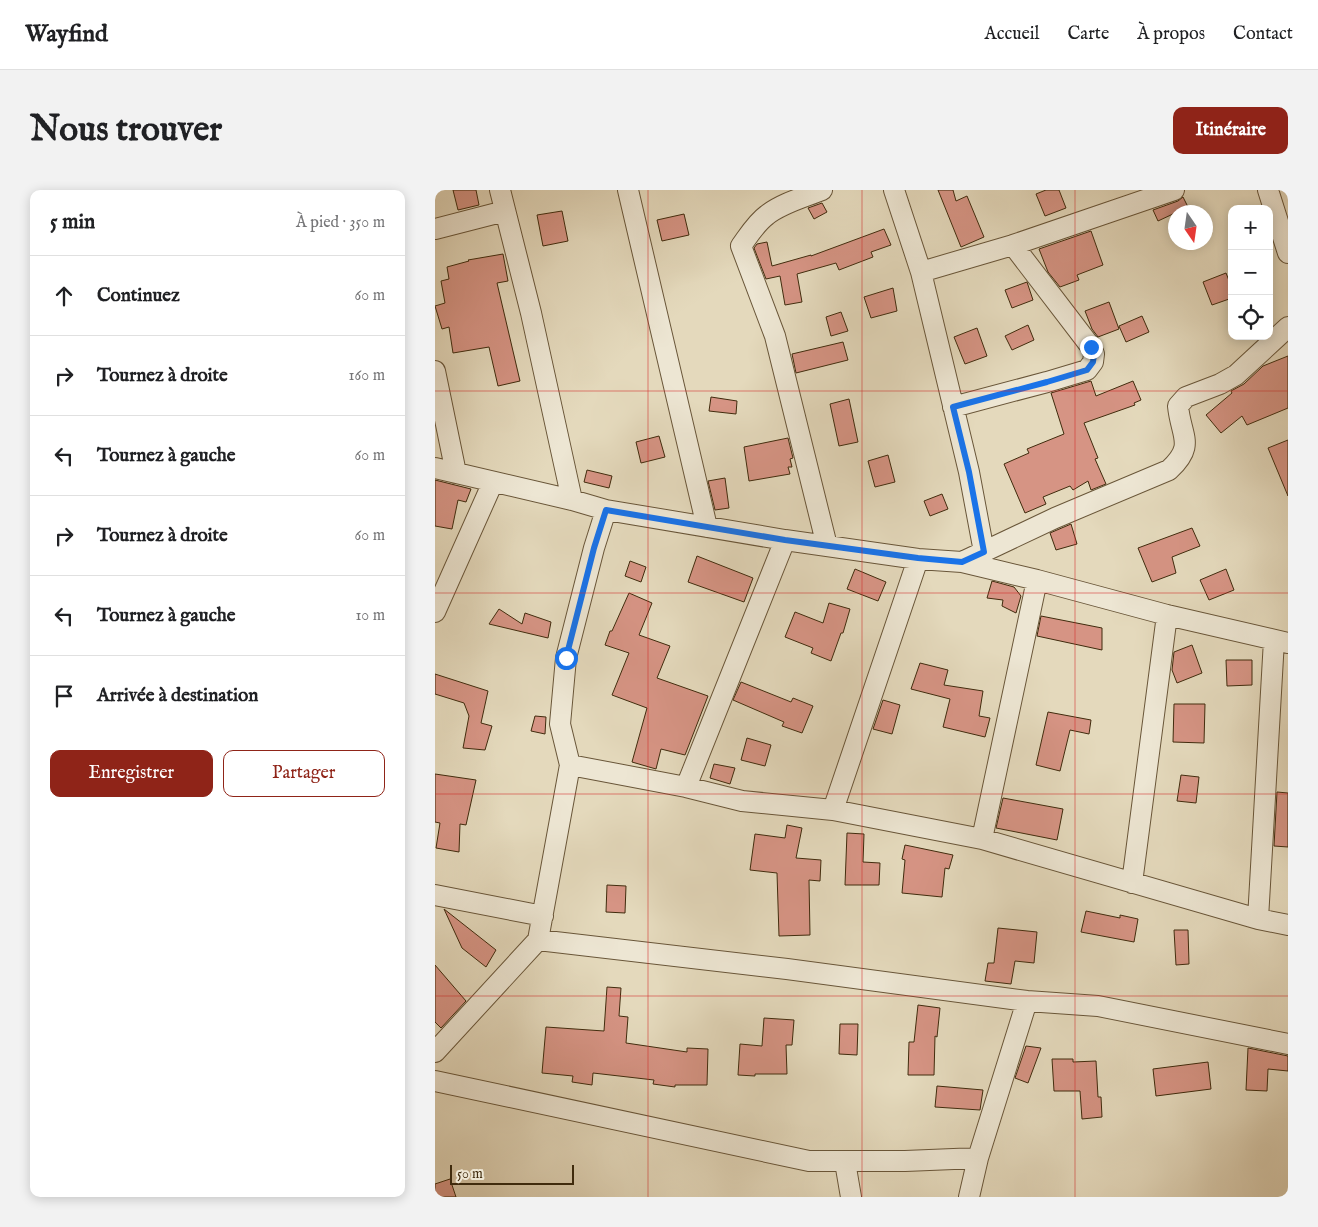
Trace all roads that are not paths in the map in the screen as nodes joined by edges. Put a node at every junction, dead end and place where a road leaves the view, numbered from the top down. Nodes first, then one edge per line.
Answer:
1 (500, 190) edge
2 (628, 190) edge
3 (822, 190) edge
4 (894, 190) edge
5 (1174, 190) edge
6 (1268, 190) edge
7 (792, 195) edge
8 (505, 211) junction
9 (435, 228) edge
10 (1013, 245) junction
11 (1288, 253) edge
12 (921, 272) junction
13 (1288, 327) edge
14 (435, 371) edge
15 (953, 407) junction
16 (435, 468) edge
17 (456, 473) junction
18 (493, 482) junction
19 (572, 500) junction
20 (606, 510) junction
21 (707, 527) junction
22 (785, 540) junction
23 (827, 546) junction
24 (984, 552) junction
25 (918, 558) junction
26 (962, 562) junction
27 (1037, 580) junction
28 (435, 612) edge
29 (1167, 615) junction
30 (1281, 642) edge
31 (570, 765) junction
32 (686, 787) junction
33 (833, 810) junction
34 (982, 839) junction
35 (1132, 883) junction
36 (435, 895) edge
37 (543, 916) junction
38 (1258, 919) junction
39 (1288, 925) edge
40 (538, 940) junction
41 (1027, 1001) junction
42 (1288, 1044) edge
43 (435, 1052) edge
44 (435, 1081) edge
45 (979, 1158) junction
46 (845, 1162) junction
47 (851, 1197) edge
48 (969, 1197) edge

1 - 8 street
2 - 21 street
3 - 7 street
4 - 12 street
5 - 10 street
6 - 11 street
7 - 23 street
8 - 9 street
8 - 19 street
10 - 12 street
10 - 15 street
12 - 15 street
13 - 24 street
14 - 17 street
15 - 24 street
16 - 17 street
17 - 18 street
18 - 19 street
18 - 28 street
19 - 20 street
20 - 21 street
20 - 31 street
21 - 22 street
22 - 23 street
22 - 32 street
23 - 25 street
24 - 26 street
25 - 26 street
25 - 33 street
26 - 27 street
27 - 29 street
27 - 34 street
29 - 30 street
29 - 35 street
30 - 38 street
31 - 32 street
31 - 37 street
32 - 33 street
33 - 34 street
34 - 35 street
35 - 38 street
36 - 37 street
37 - 40 street
38 - 39 street
40 - 41 street
40 - 43 street
41 - 42 street
41 - 45 street
44 - 46 street
45 - 46 street
45 - 48 street
46 - 47 street

